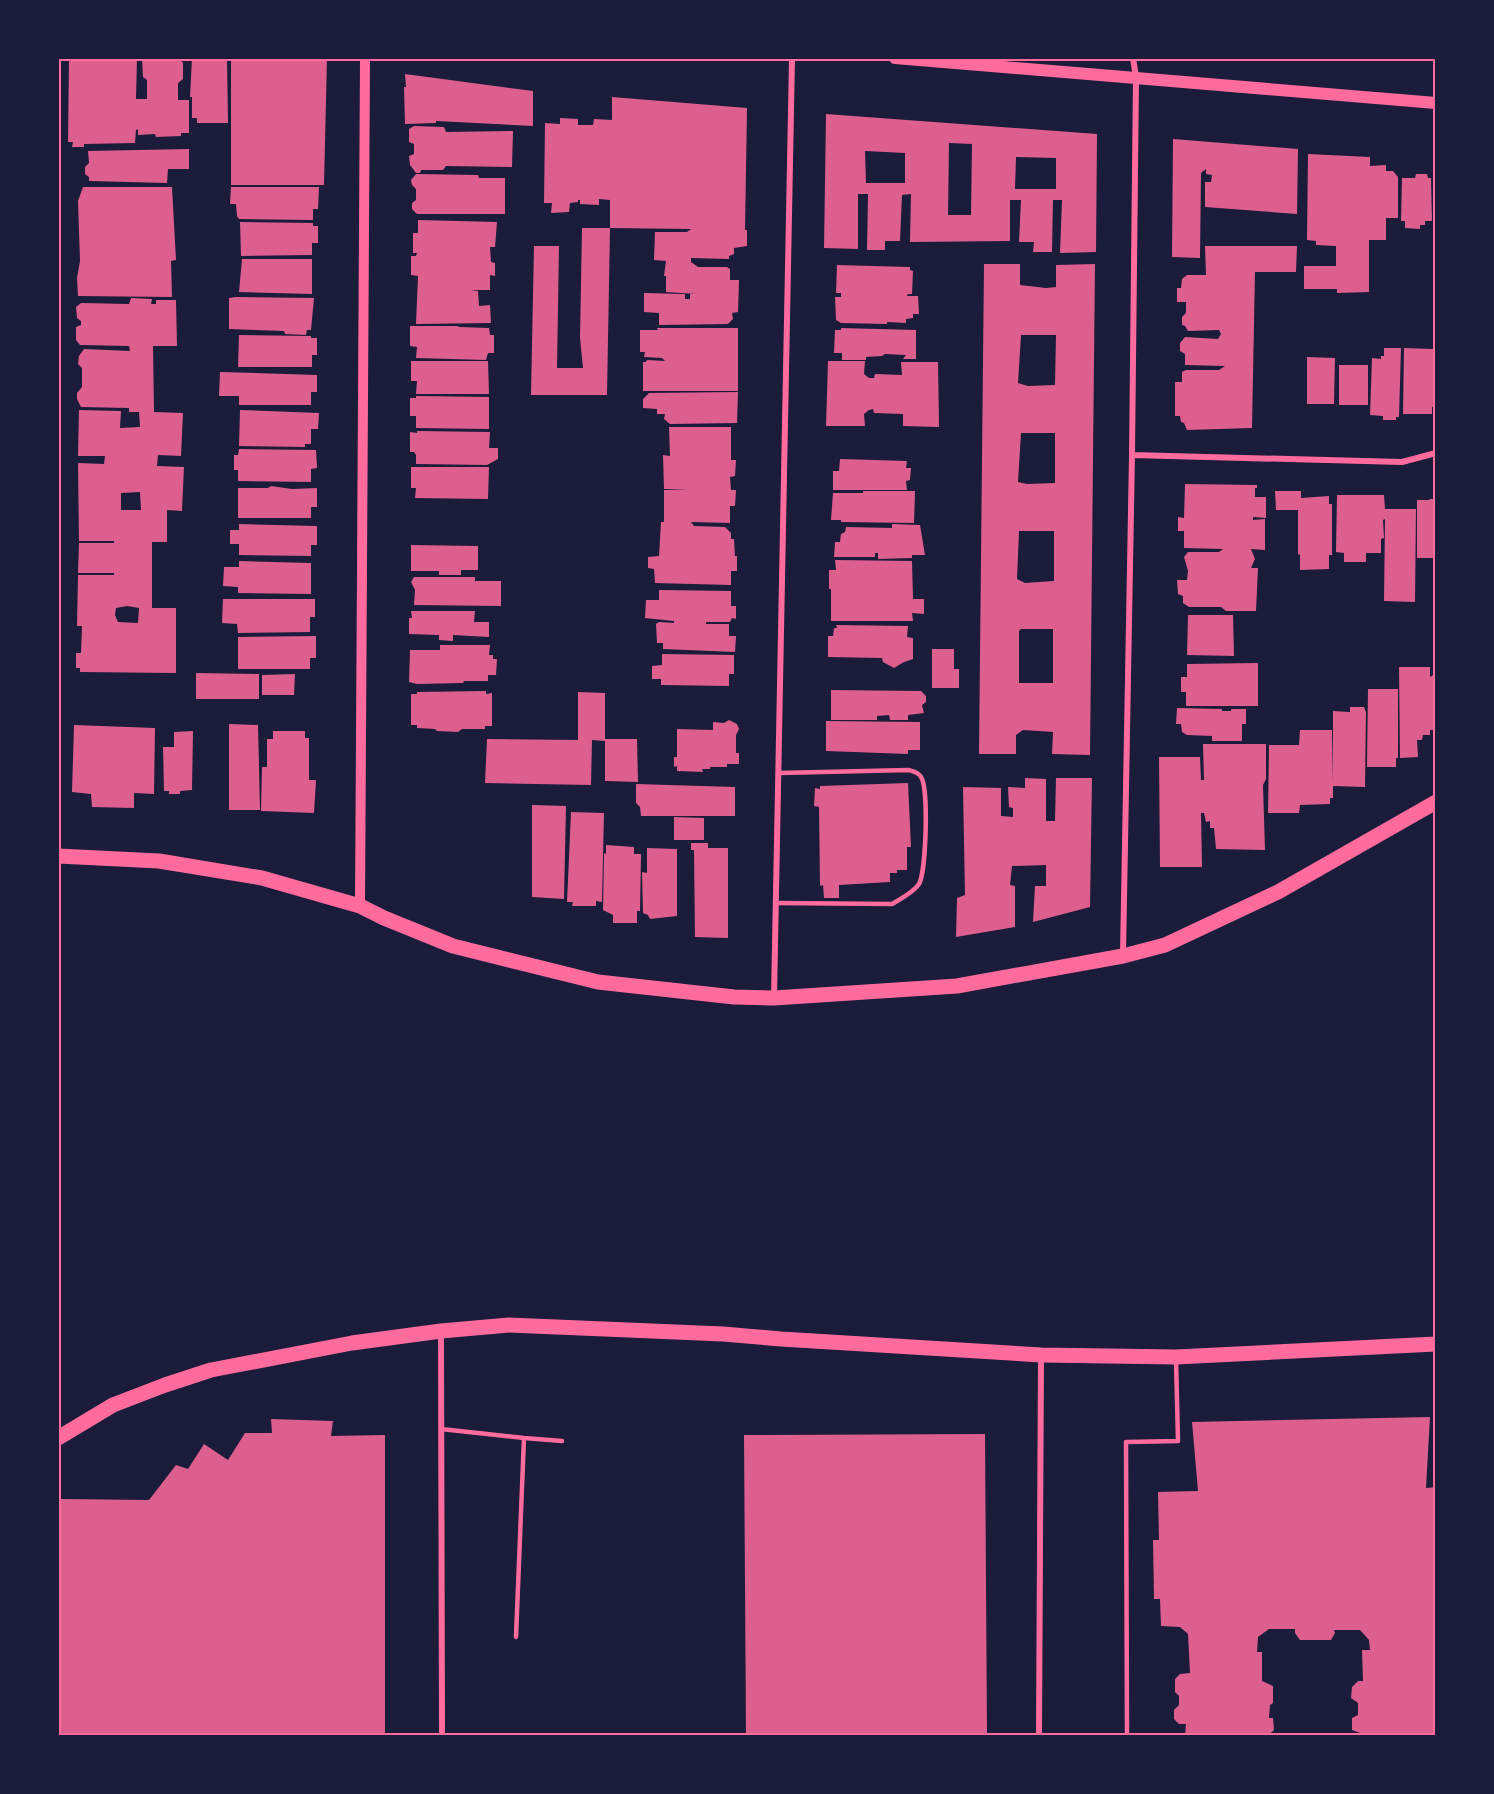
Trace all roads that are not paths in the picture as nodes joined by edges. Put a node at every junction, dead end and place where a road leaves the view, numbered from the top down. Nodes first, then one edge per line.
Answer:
1 (365, 58) edge
2 (792, 58) edge
3 (895, 58) edge
4 (1133, 58) edge
5 (1136, 77) junction
6 (1436, 103) edge
7 (1436, 453) edge
8 (1132, 455) junction
9 (778, 773) junction
10 (1436, 802) edge
11 (58, 856) edge
12 (776, 903) junction
13 (360, 906) junction
14 (1123, 956) junction
15 (774, 998) junction
16 (441, 1331) junction
17 (1436, 1344) edge
18 (1041, 1355) junction
19 (1176, 1357) junction
20 (441, 1428) junction
21 (58, 1438) edge
22 (524, 1438) junction
23 (562, 1441) dead end
24 (516, 1636) dead end
25 (442, 1736) edge
26 (1040, 1736) edge
27 (1127, 1736) edge

1 - 13 street
2 - 9 street
3 - 5 main road
4 - 5 street
5 - 6 main road
5 - 8 street
7 - 8 street
8 - 14 street
9 - 12 street
9 - 12 lane
10 - 14 main road
11 - 13 main road
12 - 15 street
13 - 15 main road
14 - 15 main road
16 - 18 main road
16 - 20 street
16 - 21 main road
17 - 19 main road
18 - 19 main road
18 - 26 street
19 - 27 lane
20 - 22 lane
20 - 25 street
22 - 23 lane
22 - 24 lane

